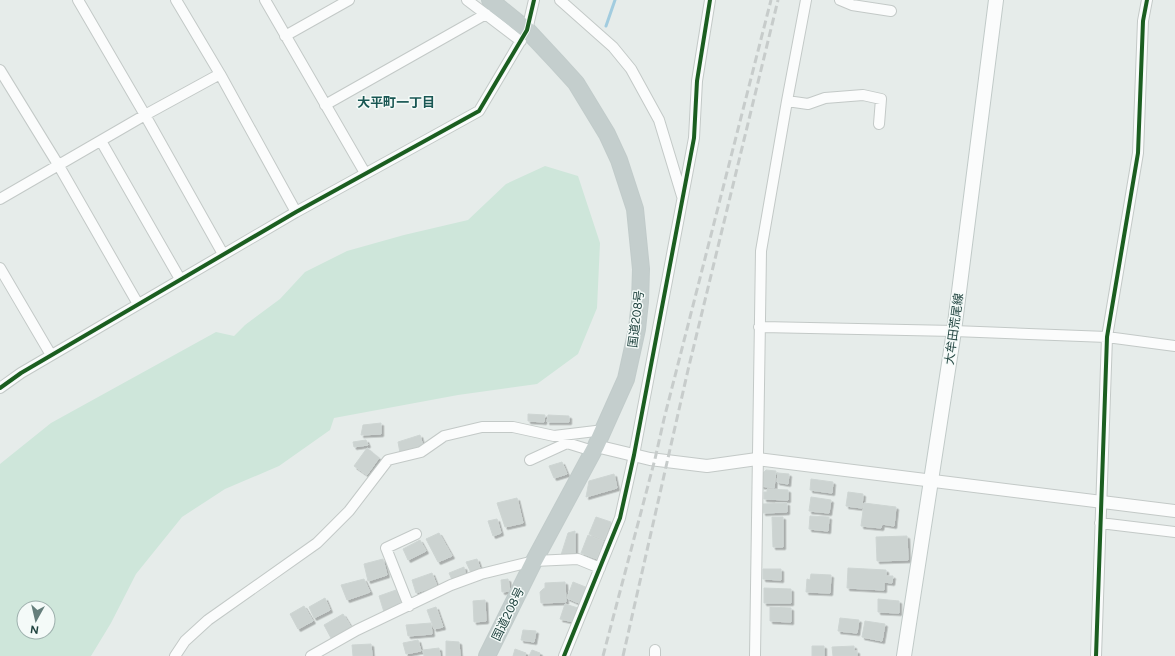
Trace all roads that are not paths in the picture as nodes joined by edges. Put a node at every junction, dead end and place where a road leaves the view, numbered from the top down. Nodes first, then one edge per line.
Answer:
1 (78, 0) edge
2 (176, 0) edge
3 (265, 0) edge
4 (349, 0) edge
5 (467, 0) edge
6 (534, 0) edge
7 (560, 0) edge
8 (710, 0) edge
9 (806, 0) edge
10 (840, 0) edge
11 (996, 0) edge
12 (1147, 0) edge
13 (488, 7) edge
14 (891, 11) dead end
15 (524, 35) junction
16 (285, 36) junction
17 (0, 70) edge
18 (220, 74) junction
19 (787, 101) junction
20 (325, 105) junction
21 (145, 115) junction
22 (879, 124) dead end
23 (101, 141) junction
24 (59, 166) junction
25 (365, 174) junction
26 (683, 198) junction
27 (0, 199) edge
28 (296, 212) junction
29 (223, 254) junction
30 (0, 268) edge
31 (180, 279) junction
32 (138, 304) junction
33 (759, 327) junction
34 (954, 331) junction
35 (1107, 337) junction
36 (1175, 346) edge
37 (51, 355) junction
38 (0, 388) edge
39 (604, 430) junction
40 (594, 449) junction
41 (634, 455) junction
42 (758, 459) junction
43 (530, 460) dead end
44 (932, 481) junction
45 (1101, 502) junction
46 (1175, 511) edge
47 (1100, 523) junction
48 (1175, 532) edge
49 (416, 534) dead end
50 (534, 561) junction
51 (600, 568) junction
52 (409, 606) junction
53 (175, 656) edge
54 (311, 656) edge
55 (487, 656) edge
56 (564, 656) edge
57 (755, 656) edge
58 (904, 656) edge
59 (1096, 656) edge

1 - 21 street
2 - 18 street
3 - 16 street
4 - 16 street
5 - 13 street
6 - 15 street
7 - 26 street
8 - 26 street
9 - 19 street
10 - 14 street
11 - 34 main road, 大牟田荒尾線
12 - 35 street
13 - 15 highway, 国道208号
13 - 20 street
15 - 25 street
15 - 39 highway, 国道208号
16 - 20 street
17 - 24 street
18 - 21 street
18 - 28 street
19 - 22 street
19 - 33 street
20 - 25 street
21 - 23 street
21 - 29 street
23 - 24 street
23 - 31 street
24 - 27 street
24 - 32 street
25 - 28 street
26 - 41 street
28 - 29 street
29 - 31 street
30 - 37 street
31 - 32 street
32 - 37 street
33 - 34 street
33 - 42 street
34 - 35 street
34 - 44 main road, 大牟田荒尾線
35 - 36 street
35 - 45 street
37 - 38 street
39 - 40 highway, 国道208号
39 - 53 street
40 - 41 street
40 - 43 street
40 - 50 highway, 国道208号
41 - 42 street
41 - 51 street
42 - 44 street
42 - 57 street
44 - 45 street
44 - 58 main road, 大牟田荒尾線
45 - 46 street
45 - 47 street
47 - 48 street
47 - 59 street
49 - 52 street
50 - 51 street
50 - 52 street
50 - 55 highway, 国道208号
51 - 56 street
52 - 54 street

